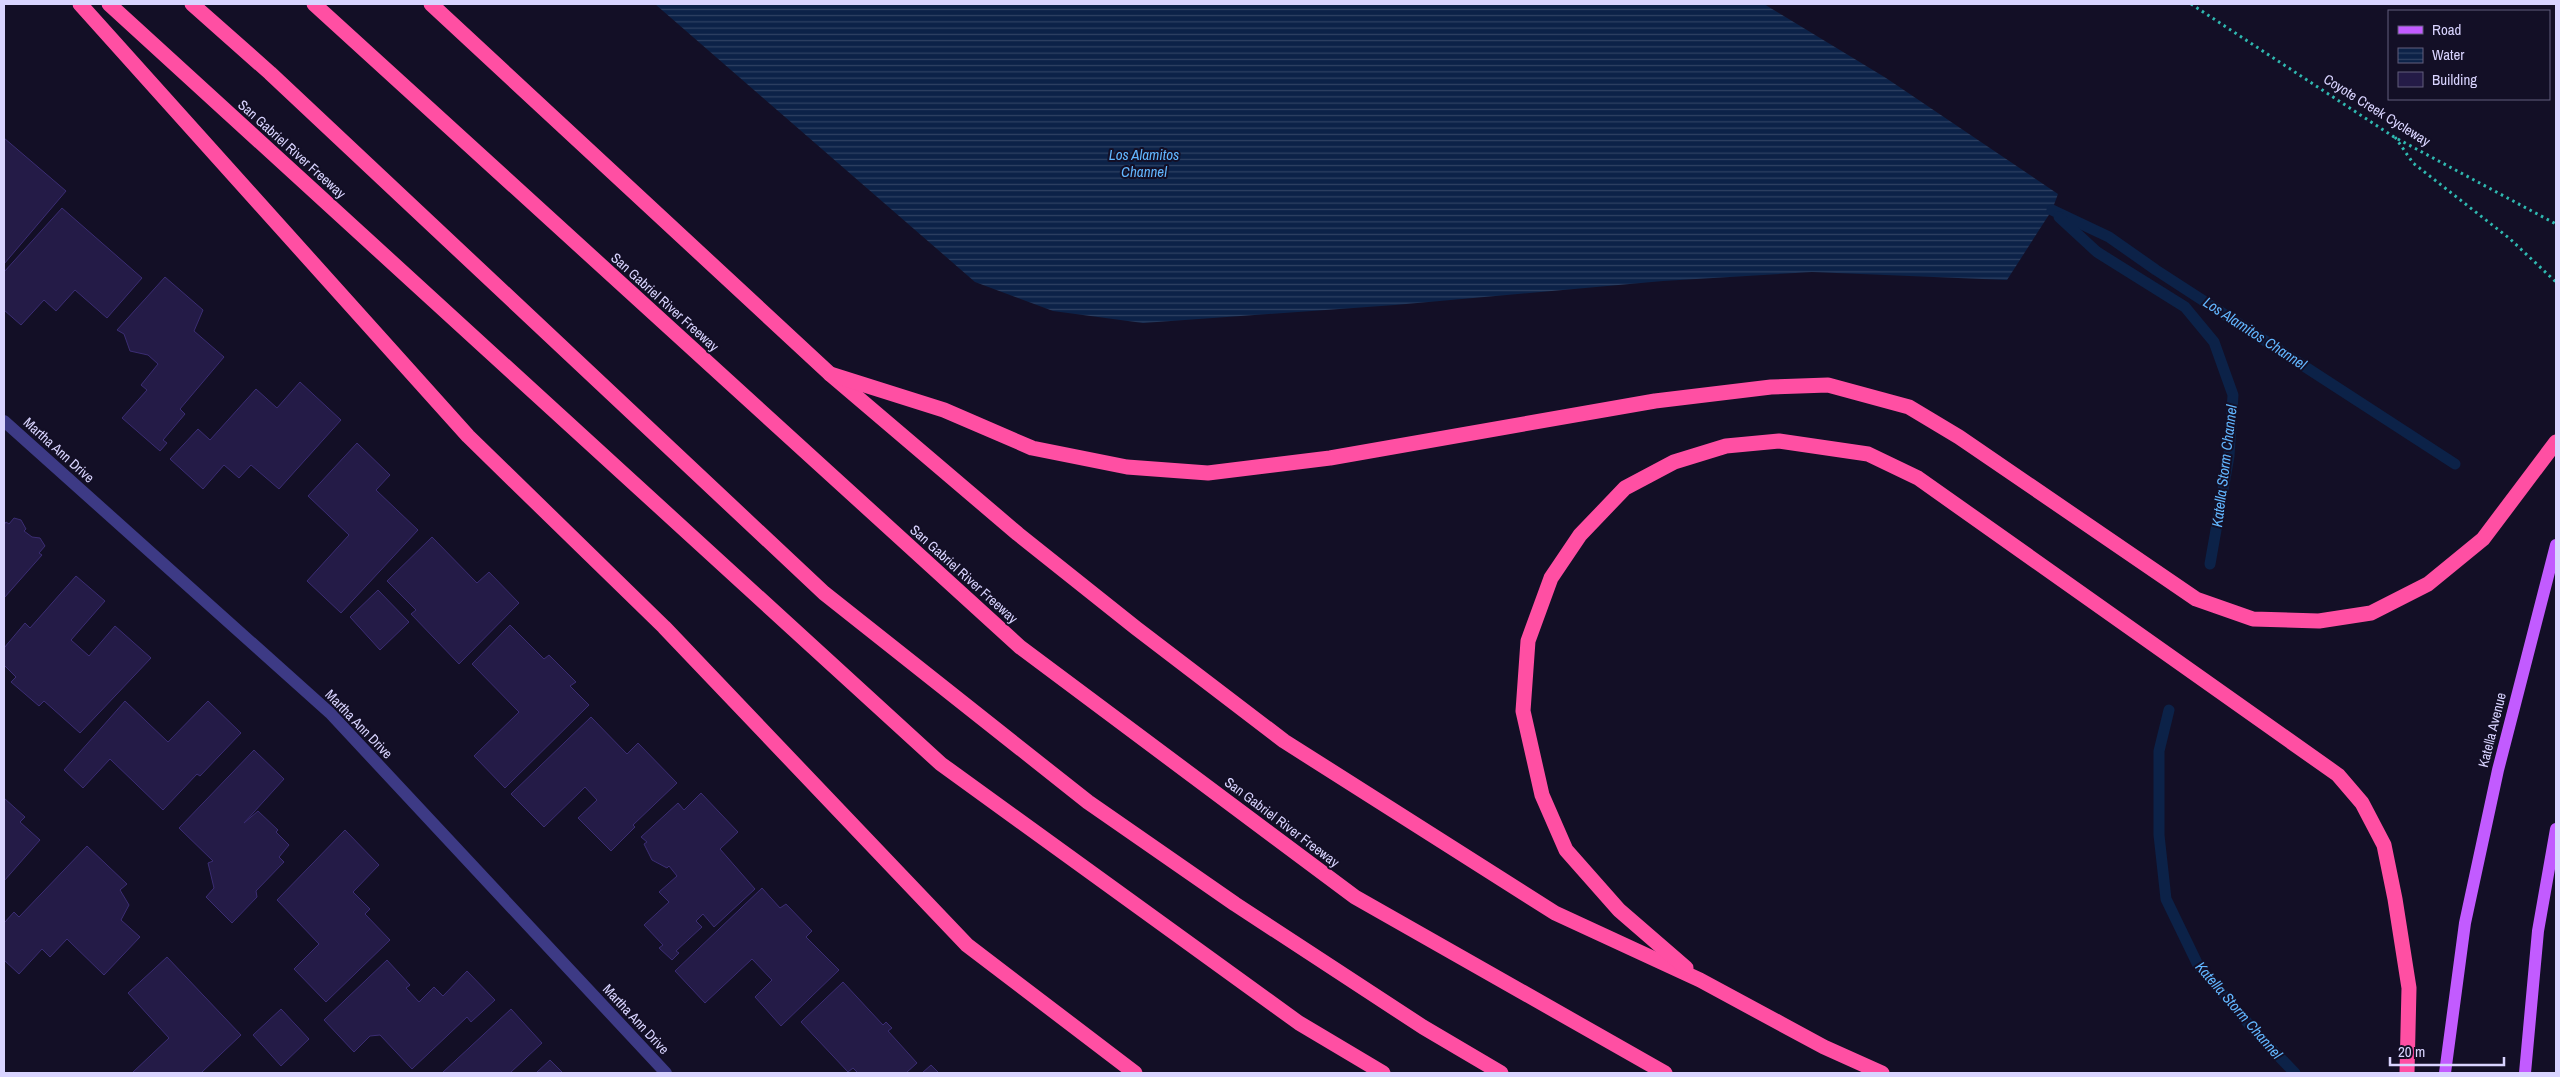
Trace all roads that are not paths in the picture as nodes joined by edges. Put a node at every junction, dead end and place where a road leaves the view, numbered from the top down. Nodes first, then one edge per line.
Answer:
1 (80, 4) edge
2 (109, 4) edge
3 (192, 4) edge
4 (314, 4) edge
5 (431, 4) edge
6 (830, 374) junction
7 (4, 421) edge
8 (2556, 442) edge
9 (2556, 545) edge
10 (2556, 829) edge
11 (1700, 980) junction
12 (666, 1073) edge
13 (1135, 1073) edge
14 (1383, 1073) edge
15 (1501, 1073) edge
16 (1665, 1073) edge
17 (1882, 1073) edge
18 (2407, 1073) edge
19 (2445, 1073) edge
20 (2525, 1073) edge

1 - 13 highway
2 - 14 highway, San Gabriel River Freeway
3 - 15 highway
4 - 16 highway, San Gabriel River Freeway
5 - 6 highway
6 - 8 highway
6 - 11 highway
7 - 12 street, Martha Ann Drive
9 - 19 main road, Katella Avenue
10 - 20 main road
11 - 17 highway
11 - 18 highway

